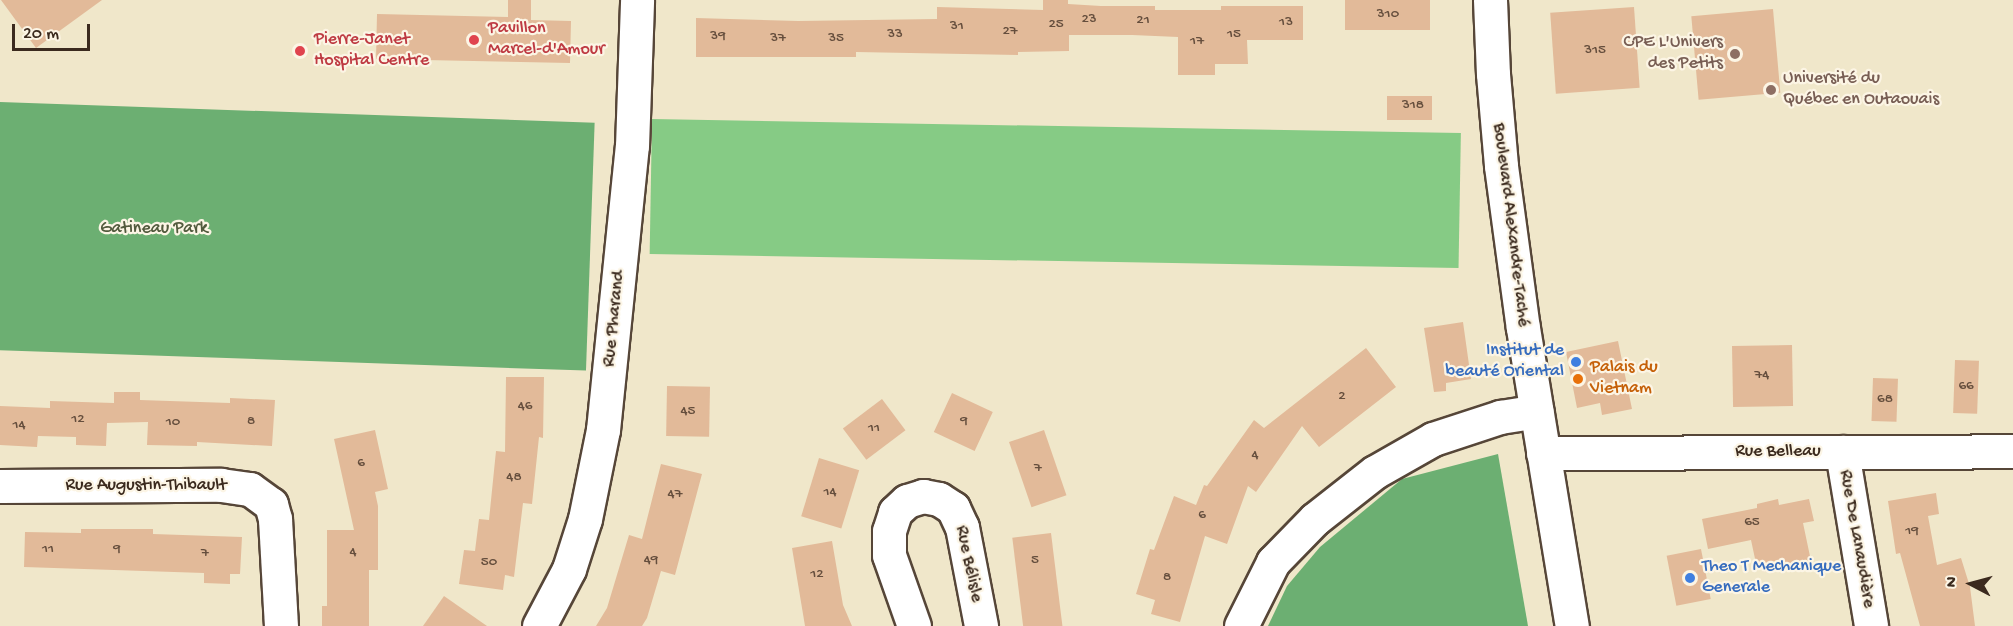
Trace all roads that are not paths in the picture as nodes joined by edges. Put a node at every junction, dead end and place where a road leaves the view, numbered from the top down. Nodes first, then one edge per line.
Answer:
1 (637, 0) edge
2 (1490, 0) edge
3 (1537, 411) junction
4 (2013, 451) edge
5 (1842, 452) junction
6 (1543, 453) junction
7 (0, 486) edge
8 (281, 626) edge
9 (539, 626) edge
10 (914, 626) edge
11 (981, 626) edge
12 (1240, 626) edge
13 (1572, 626) edge
14 (1871, 626) edge

1 - 9 street, Rue Pharand
2 - 3 street, Boulevard Alexandre-Taché
3 - 6 street, Boulevard Alexandre-Taché
3 - 12 street
4 - 5 street, Rue Belleau
5 - 6 street, Rue Belleau
5 - 14 street, Rue De Lanaudière
6 - 13 street, Boulevard Alexandre-Taché
7 - 8 street, Rue Augustin-Thibault
10 - 11 street, Rue Bélisle

